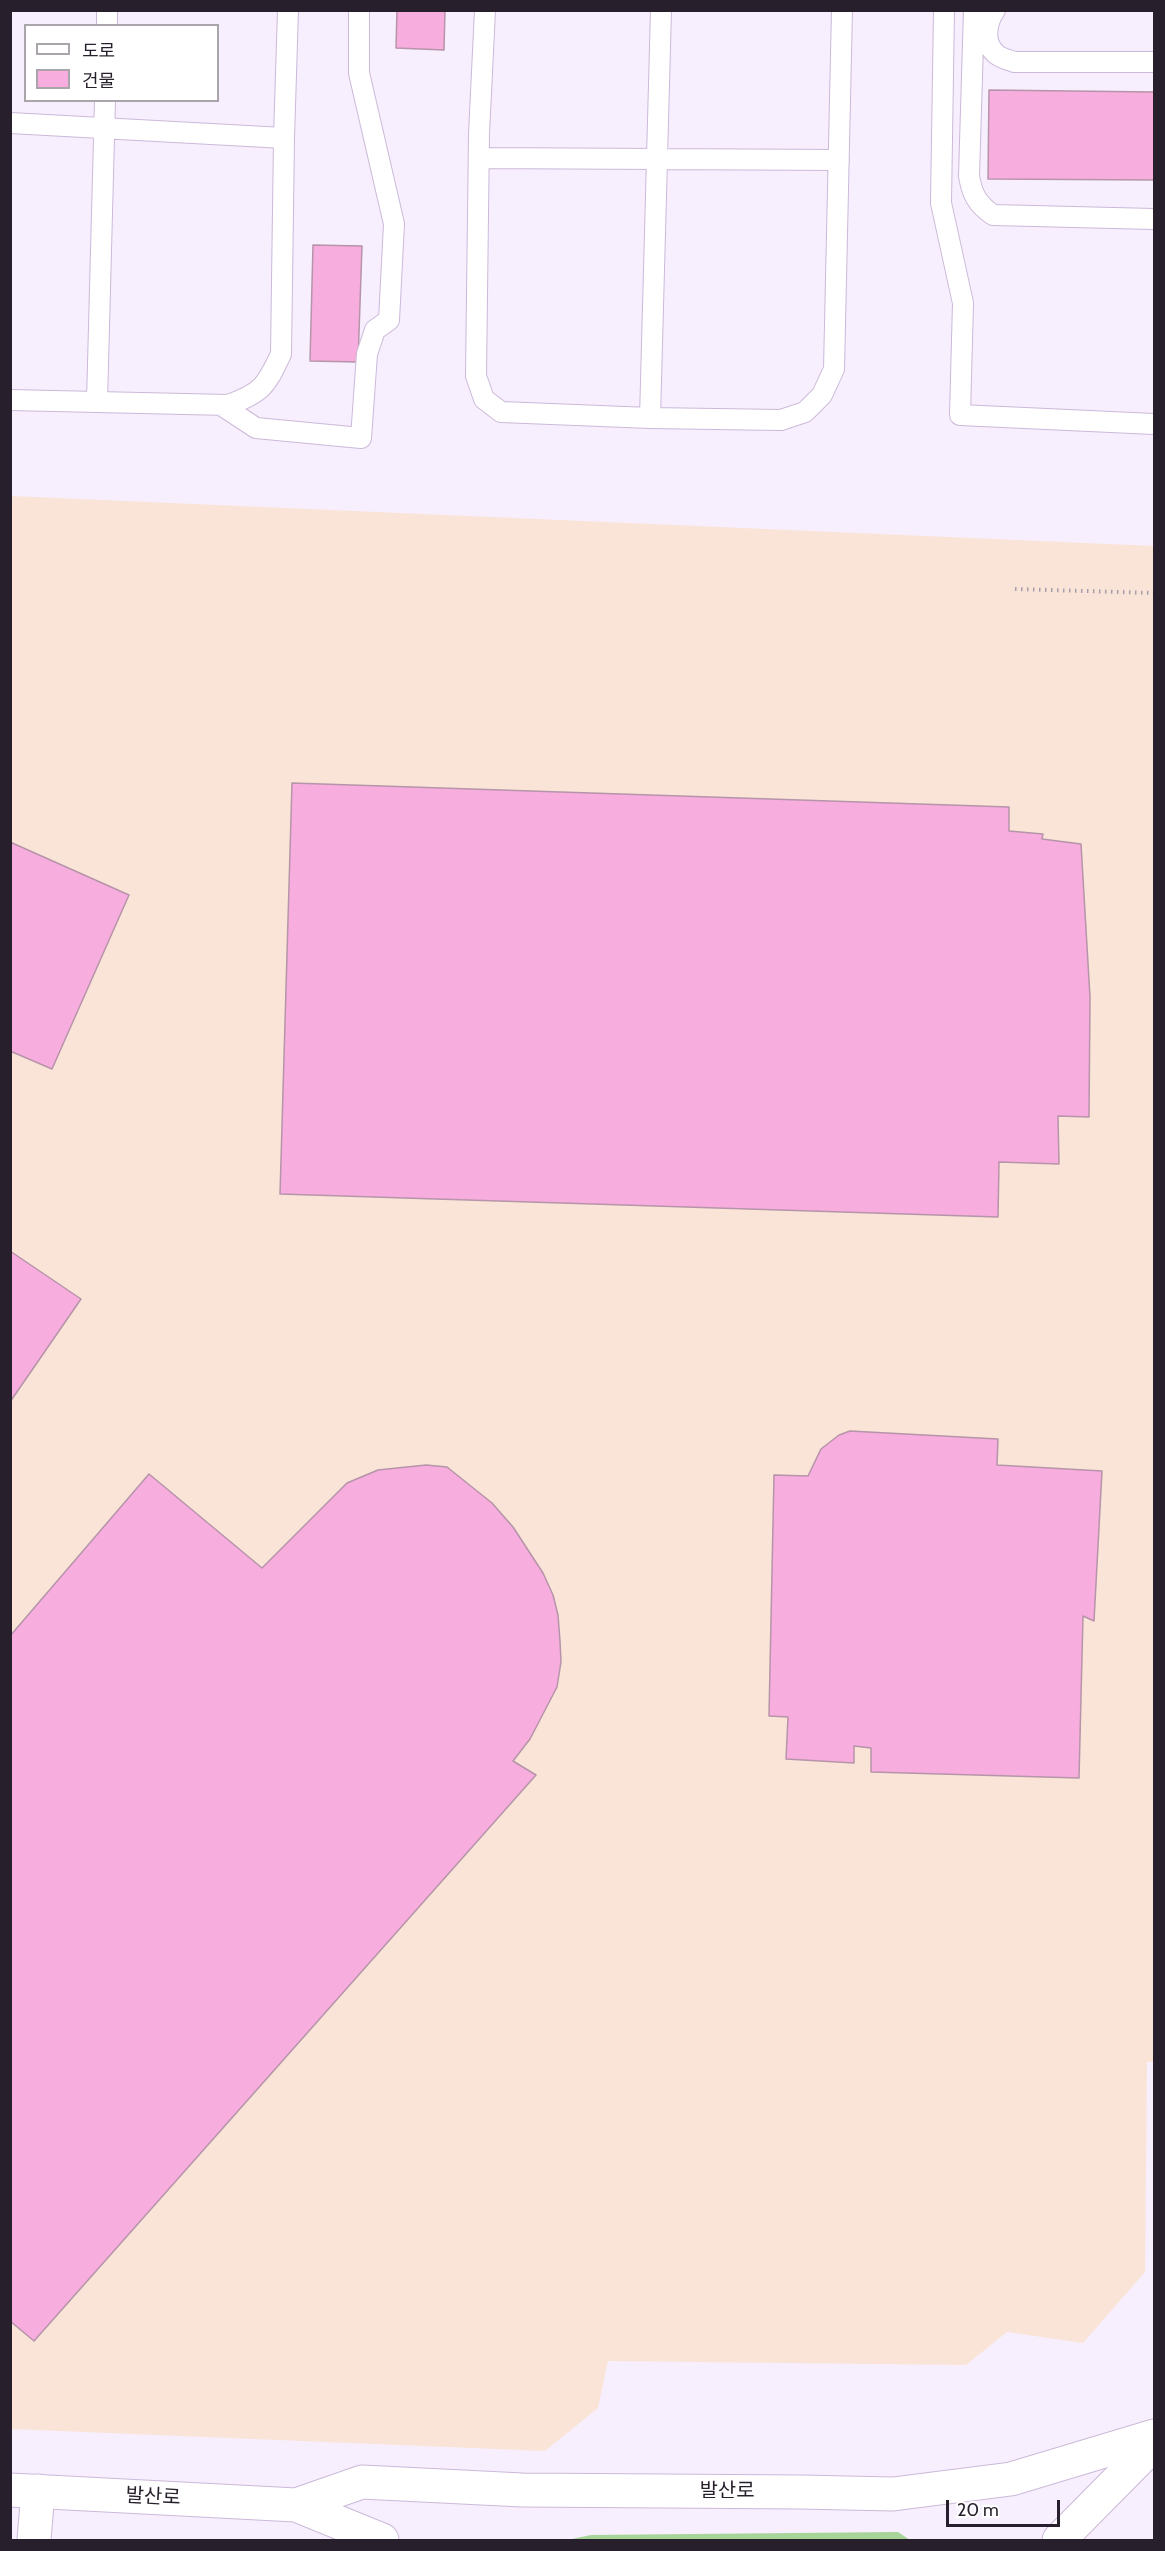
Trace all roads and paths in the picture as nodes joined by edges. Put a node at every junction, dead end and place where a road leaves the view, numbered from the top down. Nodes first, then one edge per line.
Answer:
1 (288, 10) edge
2 (359, 10) edge
3 (485, 10) edge
4 (661, 10) edge
5 (842, 10) edge
6 (944, 10) edge
7 (974, 10) edge
8 (994, 10) edge
9 (972, 62) junction
10 (1014, 62) junction
11 (1155, 62) edge
12 (105, 102) edge
13 (10, 123) edge
14 (105, 129) junction
15 (284, 138) junction
16 (479, 158) junction
17 (657, 159) junction
18 (839, 160) junction
19 (1155, 219) edge
20 (10, 400) edge
21 (97, 402) junction
22 (221, 405) junction
23 (650, 418) junction
24 (1155, 424) edge
25 (1015, 589) dead end
26 (1155, 593) edge
27 (1155, 2436) edge
28 (1155, 2444) edge
29 (24, 2491) edge
30 (296, 2505) junction
31 (34, 2541) edge
32 (382, 2541) edge
33 (1059, 2541) edge

1 - 15 lane
2 - 22 lane
3 - 16 lane
4 - 17 lane
5 - 18 lane
6 - 24 lane
7 - 9 lane
8 - 10 lane
9 - 10 lane
9 - 19 lane
10 - 11 lane
12 - 14 lane
13 - 14 lane
14 - 15 lane
14 - 21 lane
15 - 22 lane
16 - 17 lane
16 - 23 lane
17 - 18 lane
17 - 23 lane
18 - 23 lane
20 - 21 lane
21 - 22 lane
25 - 26 path
27 - 30 street, 발산로
28 - 33 street
29 - 30 street, 발산로
29 - 31 street
30 - 32 street, 발산로

